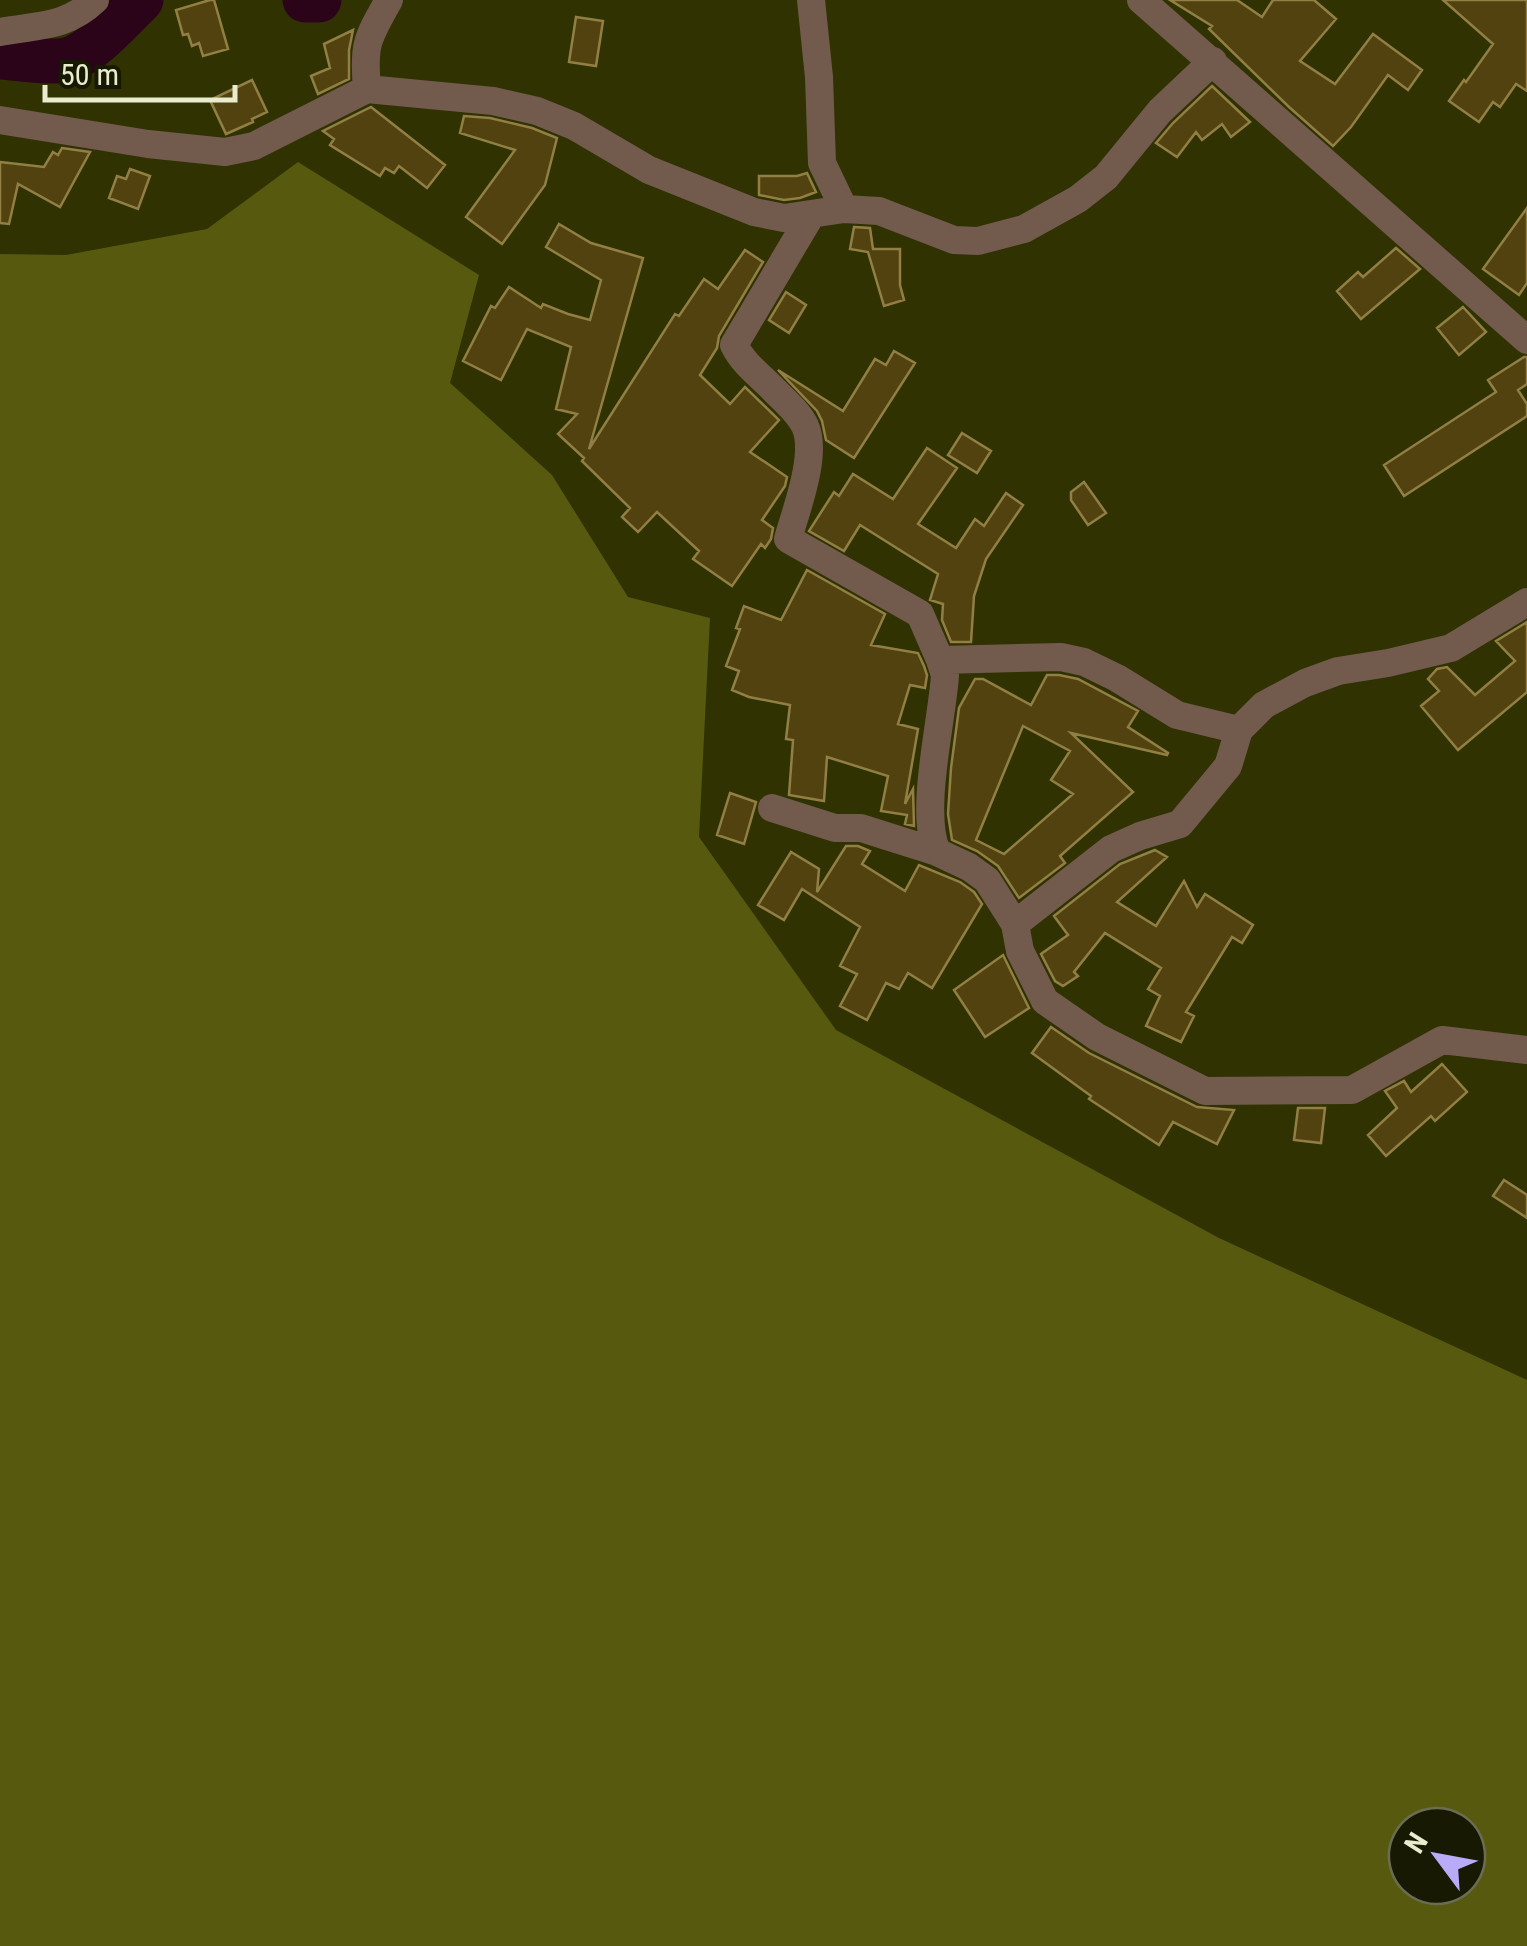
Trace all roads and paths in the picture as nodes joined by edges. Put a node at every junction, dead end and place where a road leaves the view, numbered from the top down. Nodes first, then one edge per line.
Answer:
1 (95, 0) edge
2 (389, 0) edge
3 (812, 0) edge
4 (1141, 0) edge
5 (0, 32) edge
6 (1213, 61) junction
7 (367, 89) junction
8 (0, 120) edge
9 (844, 209) junction
10 (811, 215) junction
11 (1527, 340) edge
12 (1527, 602) edge
13 (940, 660) junction
14 (1239, 730) junction
15 (772, 808) dead end
16 (937, 852) junction
17 (1015, 924) junction
18 (1527, 1050) edge

1 - 5 street
2 - 7 street
3 - 9 street
4 - 6 street
6 - 9 street
6 - 11 street
7 - 8 street
7 - 10 street
9 - 10 street
10 - 13 street
12 - 14 street
13 - 14 street
13 - 16 street
14 - 17 street
15 - 16 street
16 - 17 street
17 - 18 street

